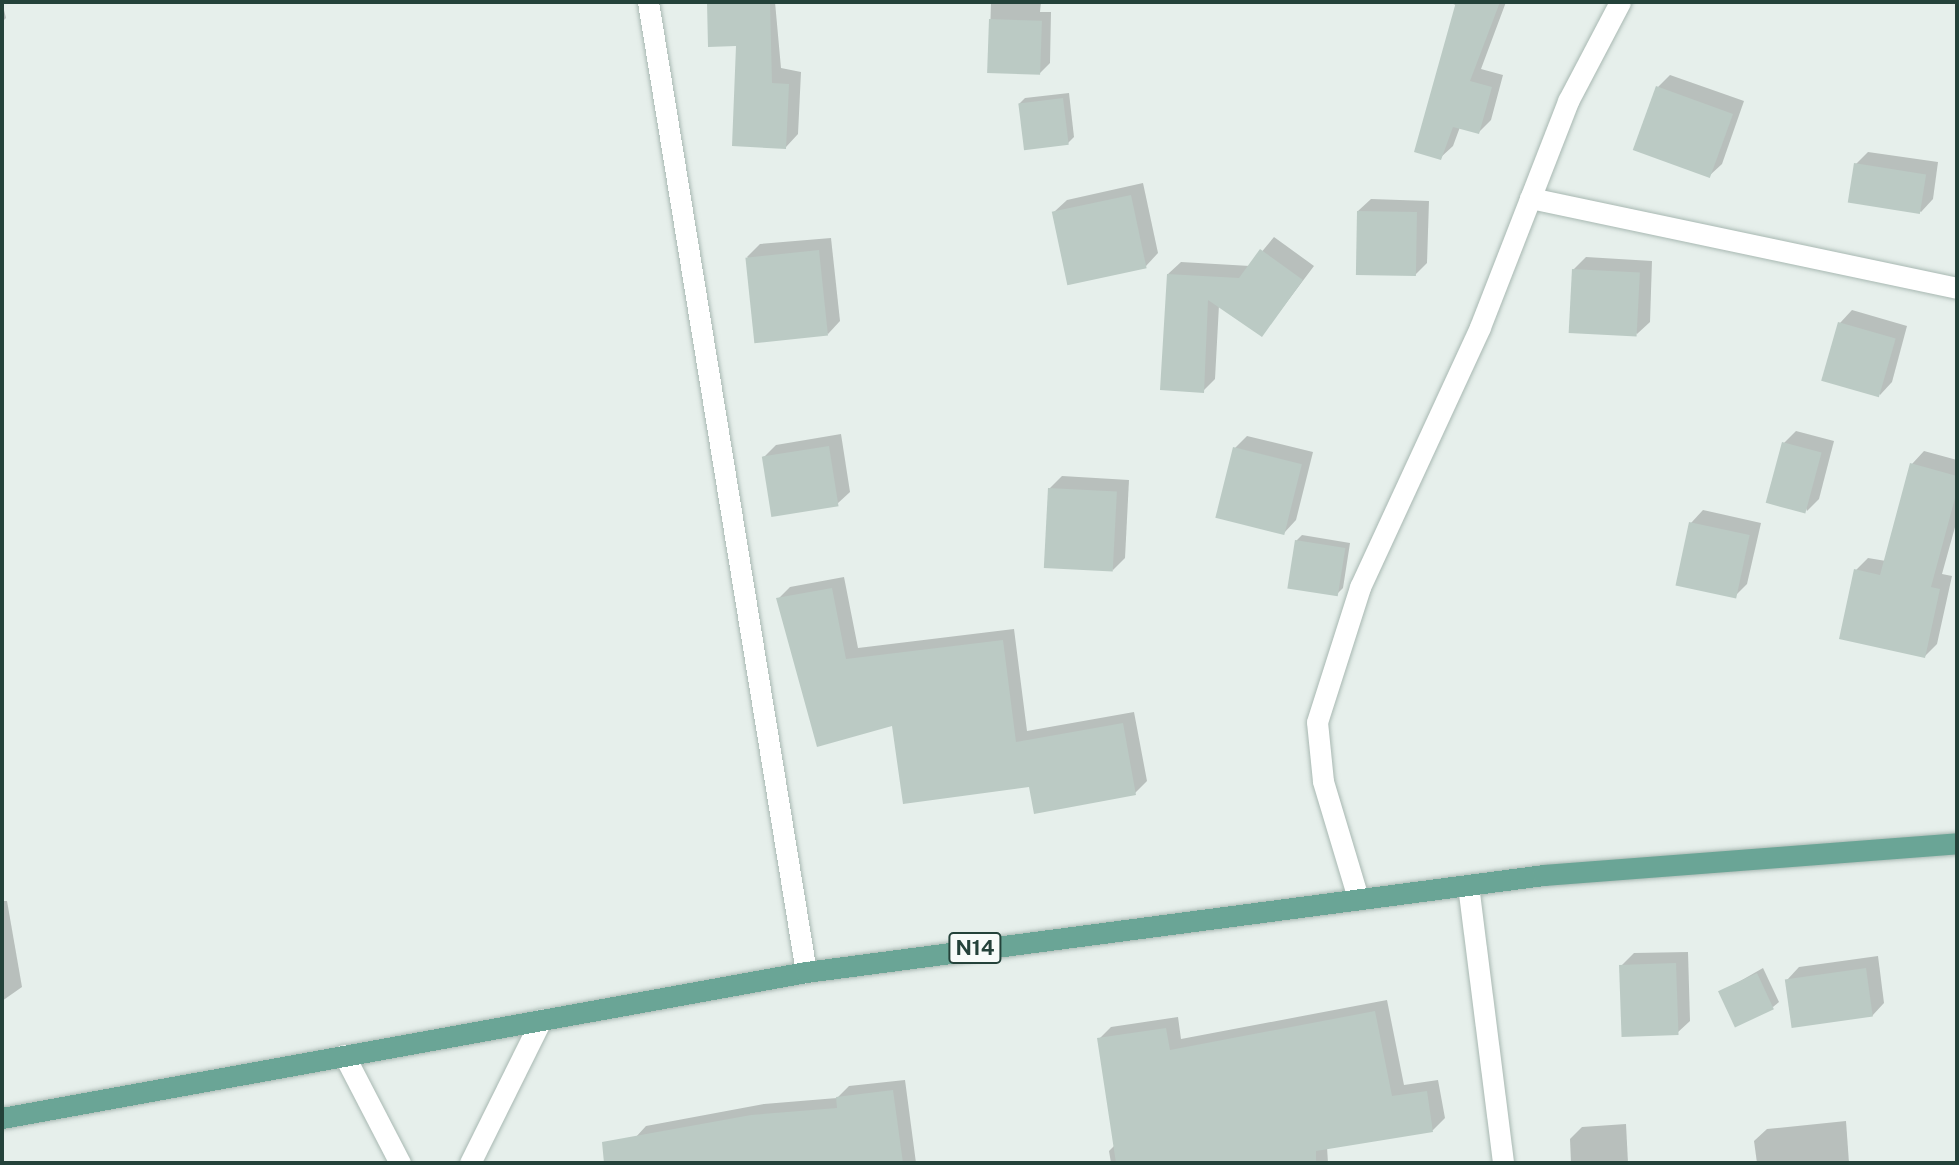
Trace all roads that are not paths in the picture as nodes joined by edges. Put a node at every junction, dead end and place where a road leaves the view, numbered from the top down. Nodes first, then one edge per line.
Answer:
1 (648, 2) edge
2 (1620, 2) edge
3 (1530, 198) junction
4 (1957, 288) edge
5 (1957, 844) edge
6 (1468, 885) junction
7 (1358, 898) junction
8 (806, 972) junction
9 (541, 1020) junction
10 (344, 1055) junction
11 (2, 1118) edge
12 (400, 1163) edge
13 (470, 1163) edge
14 (1503, 1163) edge

1 - 8 street
2 - 3 street
3 - 4 street
3 - 7 street
5 - 6 main road, N14
6 - 7 main road, N14
6 - 14 street
7 - 8 main road, N14
8 - 9 main road, N14
9 - 10 main road, N14
9 - 13 street
10 - 11 main road, N14
10 - 12 street

